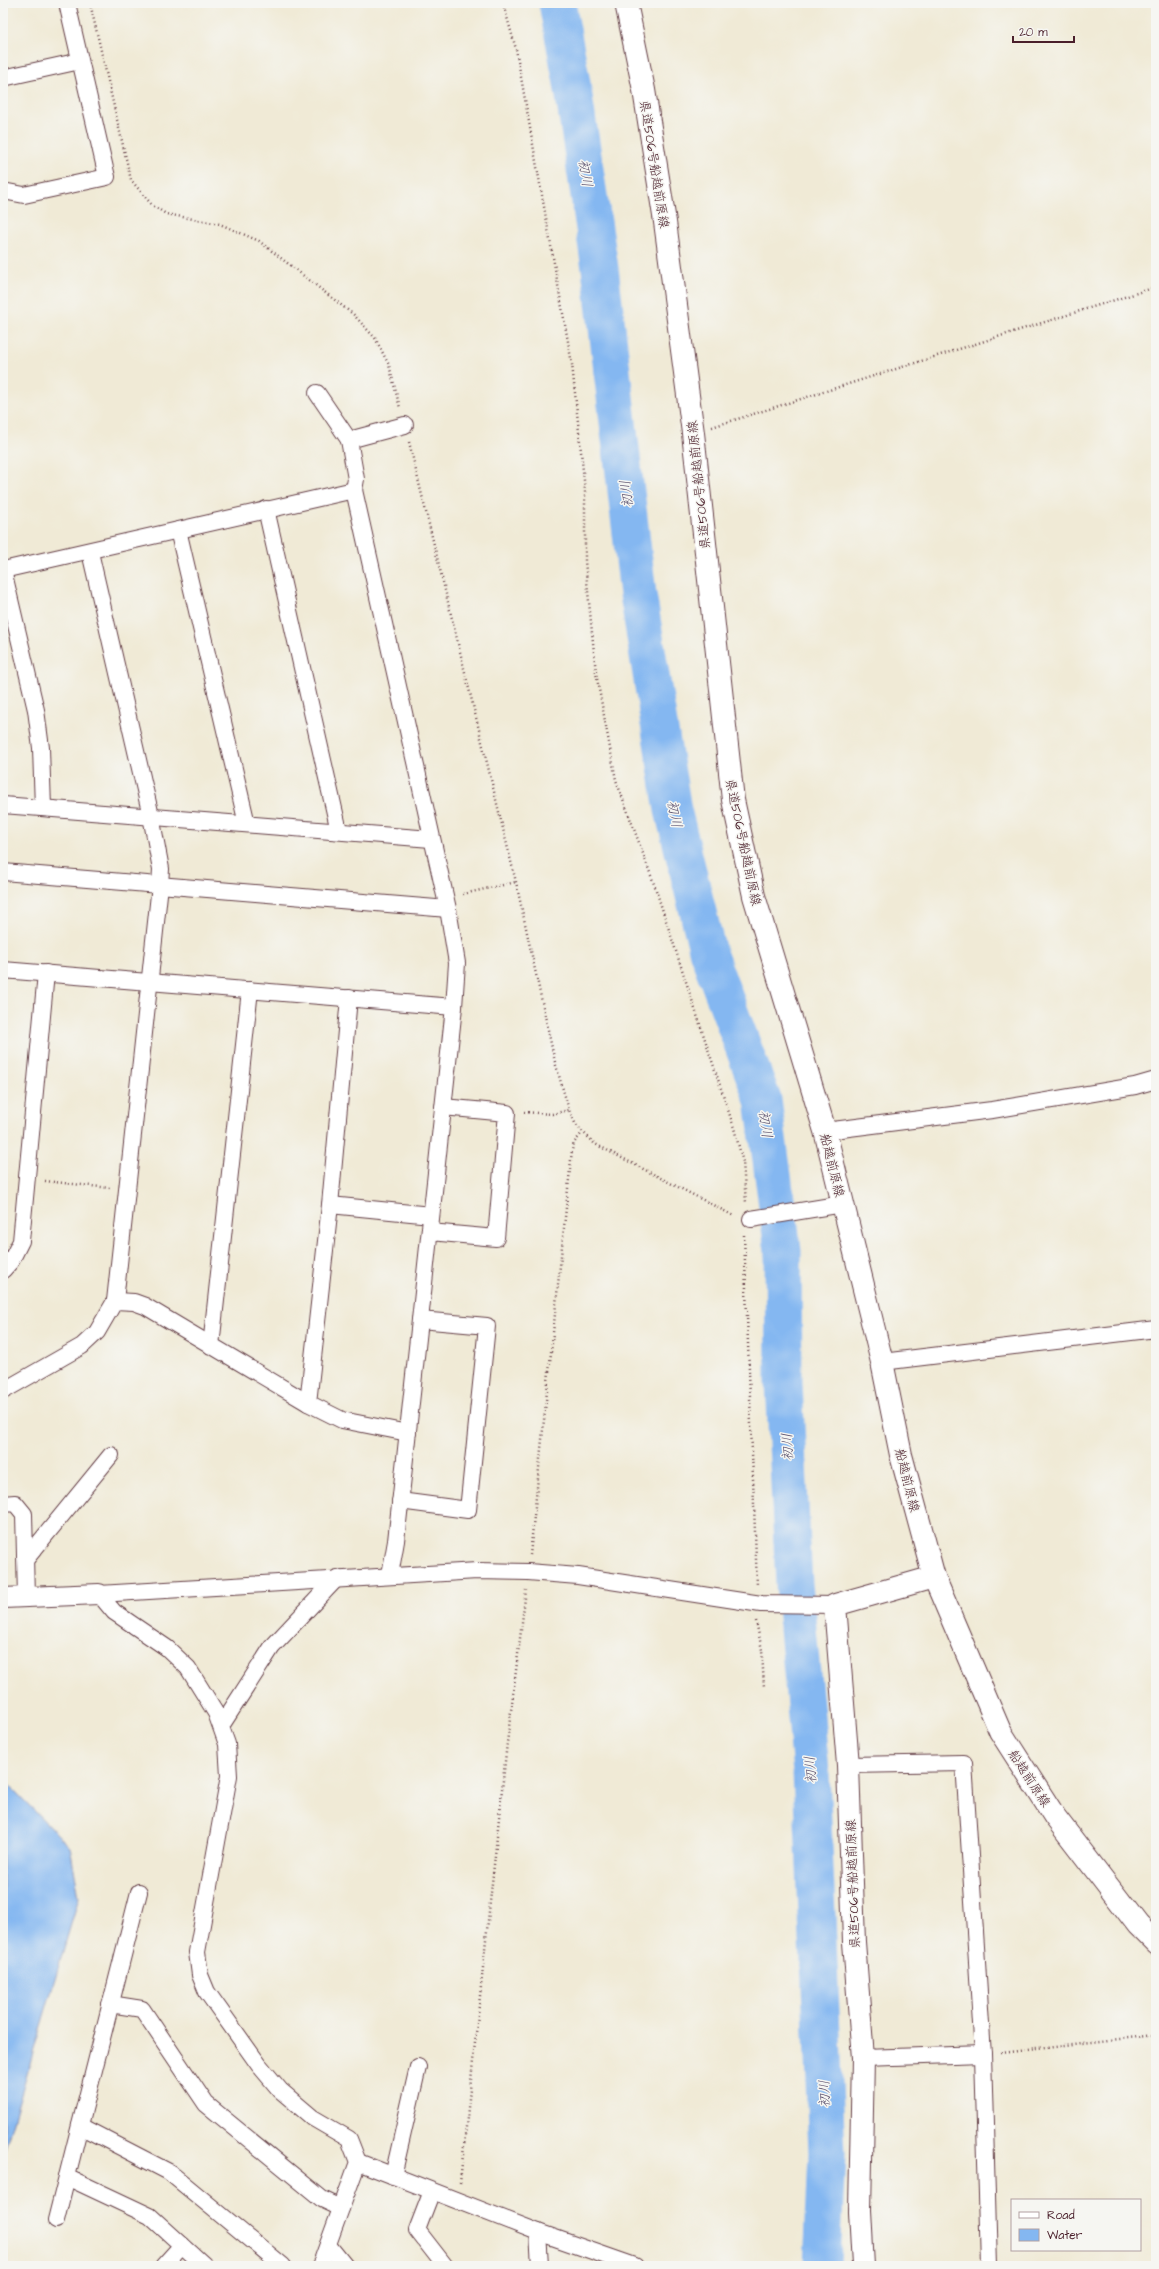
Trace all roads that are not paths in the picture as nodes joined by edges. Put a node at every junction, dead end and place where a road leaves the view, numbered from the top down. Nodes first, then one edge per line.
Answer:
1 (67, 3) edge
2 (626, 3) edge
3 (80, 61) junction
4 (3, 78) edge
5 (3, 191) edge
6 (317, 393) dead end
7 (400, 427) dead end
8 (349, 440) junction
9 (354, 490) junction
10 (266, 509) junction
11 (178, 530) junction
12 (90, 552) junction
13 (3, 570) edge
14 (3, 805) edge
15 (43, 808) junction
16 (151, 816) junction
17 (247, 824) junction
18 (339, 831) junction
19 (432, 839) junction
20 (3, 872) edge
21 (160, 885) junction
22 (447, 903) junction
23 (774, 966) joint
24 (3, 970) edge
25 (46, 973) junction
26 (148, 982) junction
27 (250, 990) junction
28 (349, 998) junction
29 (454, 1007) junction
30 (1156, 1080) edge
31 (443, 1106) junction
32 (825, 1131) junction
33 (843, 1204) junction
34 (330, 1205) junction
35 (432, 1215) junction
36 (747, 1219) road end
37 (430, 1232) junction
38 (3, 1270) edge
39 (115, 1301) junction
40 (420, 1320) junction
41 (1156, 1329) edge
42 (211, 1346) junction
43 (882, 1362) junction
44 (3, 1391) edge
45 (308, 1403) junction
46 (408, 1432) junction
47 (111, 1454) dead end
48 (400, 1500) junction
49 (3, 1504) edge
50 (26, 1559) junction
51 (390, 1575) junction
52 (934, 1577) junction
53 (337, 1578) junction
54 (99, 1594) junction
55 (26, 1597) junction
56 (3, 1598) edge
57 (835, 1605) junction
58 (221, 1726) junction
59 (848, 1765) junction
60 (138, 1892) dead end
61 (1156, 1943) edge
62 (110, 2004) junction
63 (983, 2054) junction
64 (863, 2058) junction
65 (418, 2067) dead end
66 (80, 2126) junction
67 (358, 2162) junction
68 (393, 2176) junction
69 (67, 2177) junction
70 (432, 2191) junction
71 (341, 2208) junction
72 (56, 2220) dead end
73 (538, 2232) junction
74 (182, 2245) junction
75 (328, 2245) junction
76 (163, 2266) edge
77 (205, 2266) edge
78 (283, 2266) edge
79 (320, 2266) edge
80 (345, 2266) edge
81 (445, 2266) edge
82 (540, 2266) edge
83 (635, 2266) edge
84 (863, 2266) edge
85 (989, 2266) edge

1 - 3 street
2 - 23 main road, 県道506号船越前原線
3 - 4 street
3 - 5 street
6 - 8 street
7 - 8 street
8 - 9 street
9 - 10 street
9 - 19 street
10 - 11 street
10 - 18 street
11 - 12 street
11 - 17 street
12 - 13 street
12 - 16 street
13 - 15 street
14 - 15 street
15 - 16 street
16 - 17 street
16 - 21 street
17 - 18 street
18 - 19 street
19 - 22 street
20 - 21 street
21 - 22 street
21 - 26 street
22 - 29 street
23 - 32 main road, 船越前原線
24 - 25 street
25 - 26 street
25 - 38 street
26 - 27 street
26 - 39 street
27 - 28 street
27 - 42 street
28 - 29 street
28 - 34 street
29 - 31 street
30 - 32 street
31 - 35 street
31 - 37 street
32 - 33 main road, 船越前原線
33 - 36 street
33 - 43 main road, 船越前原線
34 - 35 street
34 - 45 street
35 - 37 street
37 - 40 street
39 - 42 street
39 - 44 street
40 - 46 street
40 - 48 street
41 - 43 street
42 - 45 street
43 - 52 main road, 船越前原線
45 - 46 street
46 - 48 street
47 - 50 street
48 - 51 street
49 - 50 street
50 - 55 street
51 - 53 street
51 - 57 street
52 - 57 main road
52 - 61 main road, 船越前原線
53 - 54 street
53 - 58 street
54 - 55 street
54 - 58 street
55 - 56 street
57 - 59 main road, 県道506号船越前原線
58 - 67 street
59 - 63 street
59 - 64 main road, 県道506号船越前原線
60 - 62 street
62 - 66 street
62 - 71 street
63 - 64 street
63 - 85 street
64 - 84 main road, 県道506号船越前原線
65 - 68 street
66 - 69 street
66 - 78 street
67 - 68 street
67 - 71 street
68 - 70 street
69 - 72 street
69 - 74 street
70 - 73 street
70 - 81 street
71 - 75 street
73 - 82 street
73 - 83 street
74 - 76 street
74 - 77 street
75 - 79 street
75 - 80 street

